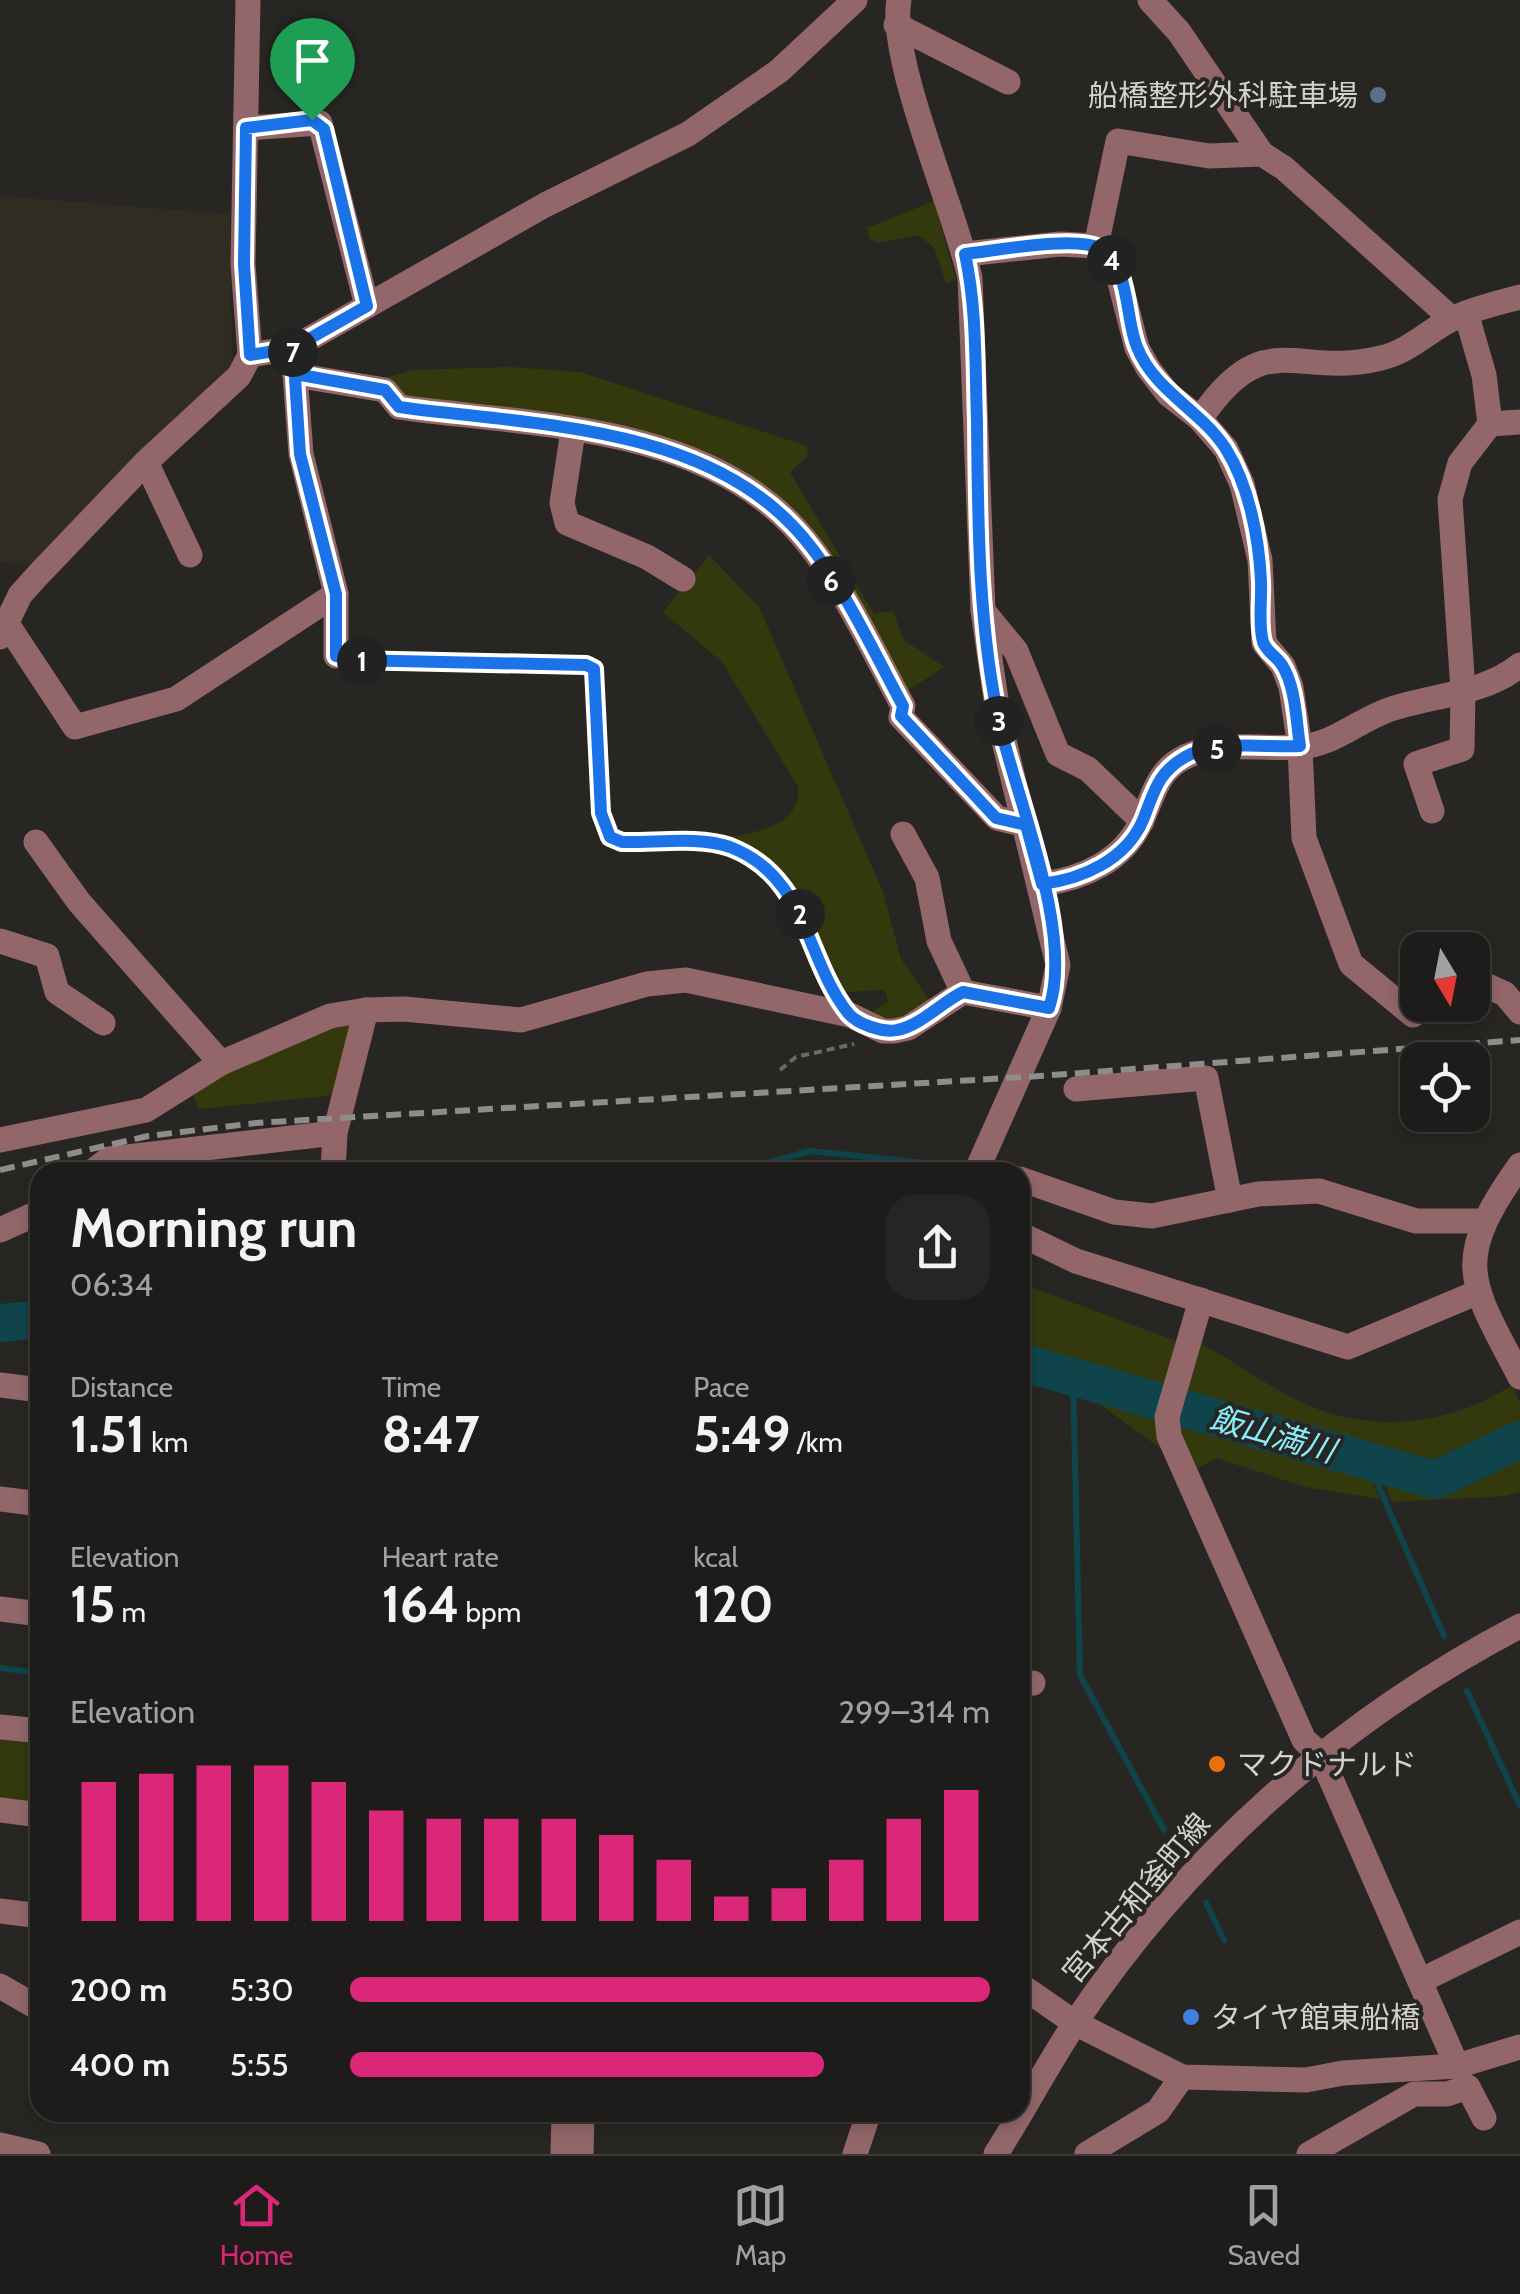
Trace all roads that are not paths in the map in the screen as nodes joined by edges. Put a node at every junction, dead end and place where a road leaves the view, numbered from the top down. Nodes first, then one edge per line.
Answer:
1 (248, 0) edge
2 (856, 0) edge
3 (1150, 0) edge
4 (896, 7) edge
5 (1008, 82) dead end
6 (246, 128) junction
7 (1262, 154) junction
8 (1096, 246) junction
9 (965, 254) junction
10 (1520, 297) edge
11 (367, 306) junction
12 (1459, 316) junction
13 (293, 348) junction
14 (250, 355) junction
15 (295, 374) junction
16 (1200, 419) junction
17 (1520, 422) edge
18 (1490, 424) junction
19 (573, 431) junction
20 (146, 462) junction
21 (190, 555) dead end
22 (683, 579) dead end
23 (336, 594) junction
24 (983, 611) junction
25 (3, 629) edge
26 (336, 656) road end
27 (1516, 677) edge
28 (1463, 690) junction
29 (1300, 746) junction
30 (1432, 810) dead end
31 (1142, 821) junction
32 (1026, 825) junction
33 (903, 834) dead end
34 (36, 842) dead end
35 (1042, 884) junction
36 (0, 940) edge
37 (1490, 987) edge
38 (963, 992) junction
39 (1400, 1004) edge
40 (1049, 1008) junction
41 (366, 1010) junction
42 (1520, 1012) edge
43 (103, 1024) dead end
44 (221, 1062) junction
45 (1076, 1088) dead end
46 (334, 1132) junction
47 (0, 1140) edge
48 (105, 1162) edge
49 (333, 1162) edge
50 (988, 1162) edge
51 (1520, 1166) edge
52 (1030, 1183) edge
53 (1230, 1200) junction
54 (30, 1216) edge
55 (1485, 1221) junction
56 (0, 1230) edge
57 (1030, 1239) edge
58 (1476, 1293) junction
59 (1201, 1300) junction
60 (1520, 1377) edge
61 (0, 1385) edge
62 (30, 1389) edge
63 (0, 1499) edge
64 (30, 1503) edge
65 (0, 1608) edge
66 (30, 1612) edge
67 (1520, 1626) edge
68 (0, 1727) edge
69 (30, 1730) edge
70 (1320, 1754) junction
71 (0, 1810) edge
72 (30, 1814) edge
73 (0, 1912) edge
74 (30, 1915) edge
75 (1520, 1932) edge
76 (1420, 1981) junction
77 (0, 1986) edge
78 (1030, 1992) edge
79 (30, 2003) edge
80 (1075, 2024) junction
81 (1520, 2046) edge
82 (1457, 2066) junction
83 (1182, 2077) junction
84 (1030, 2103) edge
85 (1484, 2118) dead end
86 (564, 2122) edge
87 (582, 2122) edge
88 (865, 2122) edge
89 (1019, 2122) edge
90 (0, 2144) edge
91 (1004, 2149) edge
92 (38, 2154) edge
93 (563, 2154) edge
94 (581, 2154) edge
95 (854, 2154) edge
96 (1087, 2154) edge
97 (1309, 2154) edge

1 - 6 street
2 - 11 street
3 - 7 street
4 - 5 street
4 - 9 street
6 - 11 street
6 - 14 street
7 - 8 street
7 - 12 street
8 - 9 street
8 - 16 street
9 - 24 street
10 - 12 street
11 - 13 street
12 - 16 street
12 - 18 street
13 - 14 street
13 - 15 street
14 - 20 street
15 - 19 street
15 - 23 street
16 - 29 street
17 - 18 street
18 - 28 street
19 - 22 street
19 - 32 street
20 - 21 street
20 - 25 street
23 - 25 street
23 - 26 street
24 - 31 street
24 - 32 street
27 - 28 street
28 - 29 street
28 - 30 street
29 - 31 street
29 - 39 street
31 - 35 street
32 - 35 street
33 - 38 street
34 - 44 street
35 - 40 street
36 - 43 street
37 - 42 street
38 - 40 street
38 - 41 street
40 - 50 street
41 - 44 street
41 - 46 street
44 - 47 street
45 - 53 street
46 - 48 street
46 - 49 street
51 - 55 street
52 - 53 street
53 - 55 street
54 - 56 street
55 - 58 street
57 - 59 street
58 - 59 street
58 - 60 street
59 - 70 street
61 - 62 street
63 - 64 street
65 - 66 street
67 - 70 street, 宮本古和釜町線
68 - 69 street
70 - 76 street
70 - 80 street, 宮本古和釜町線
71 - 72 street
73 - 74 street
75 - 76 street
76 - 82 street
77 - 79 street
78 - 80 street
80 - 83 street
80 - 84 street, 宮本古和釜町線
81 - 82 street
82 - 83 street
83 - 96 street
85 - 97 street
86 - 93 street
87 - 94 street
88 - 95 street
89 - 91 street, 宮本古和釜町線
90 - 92 street

